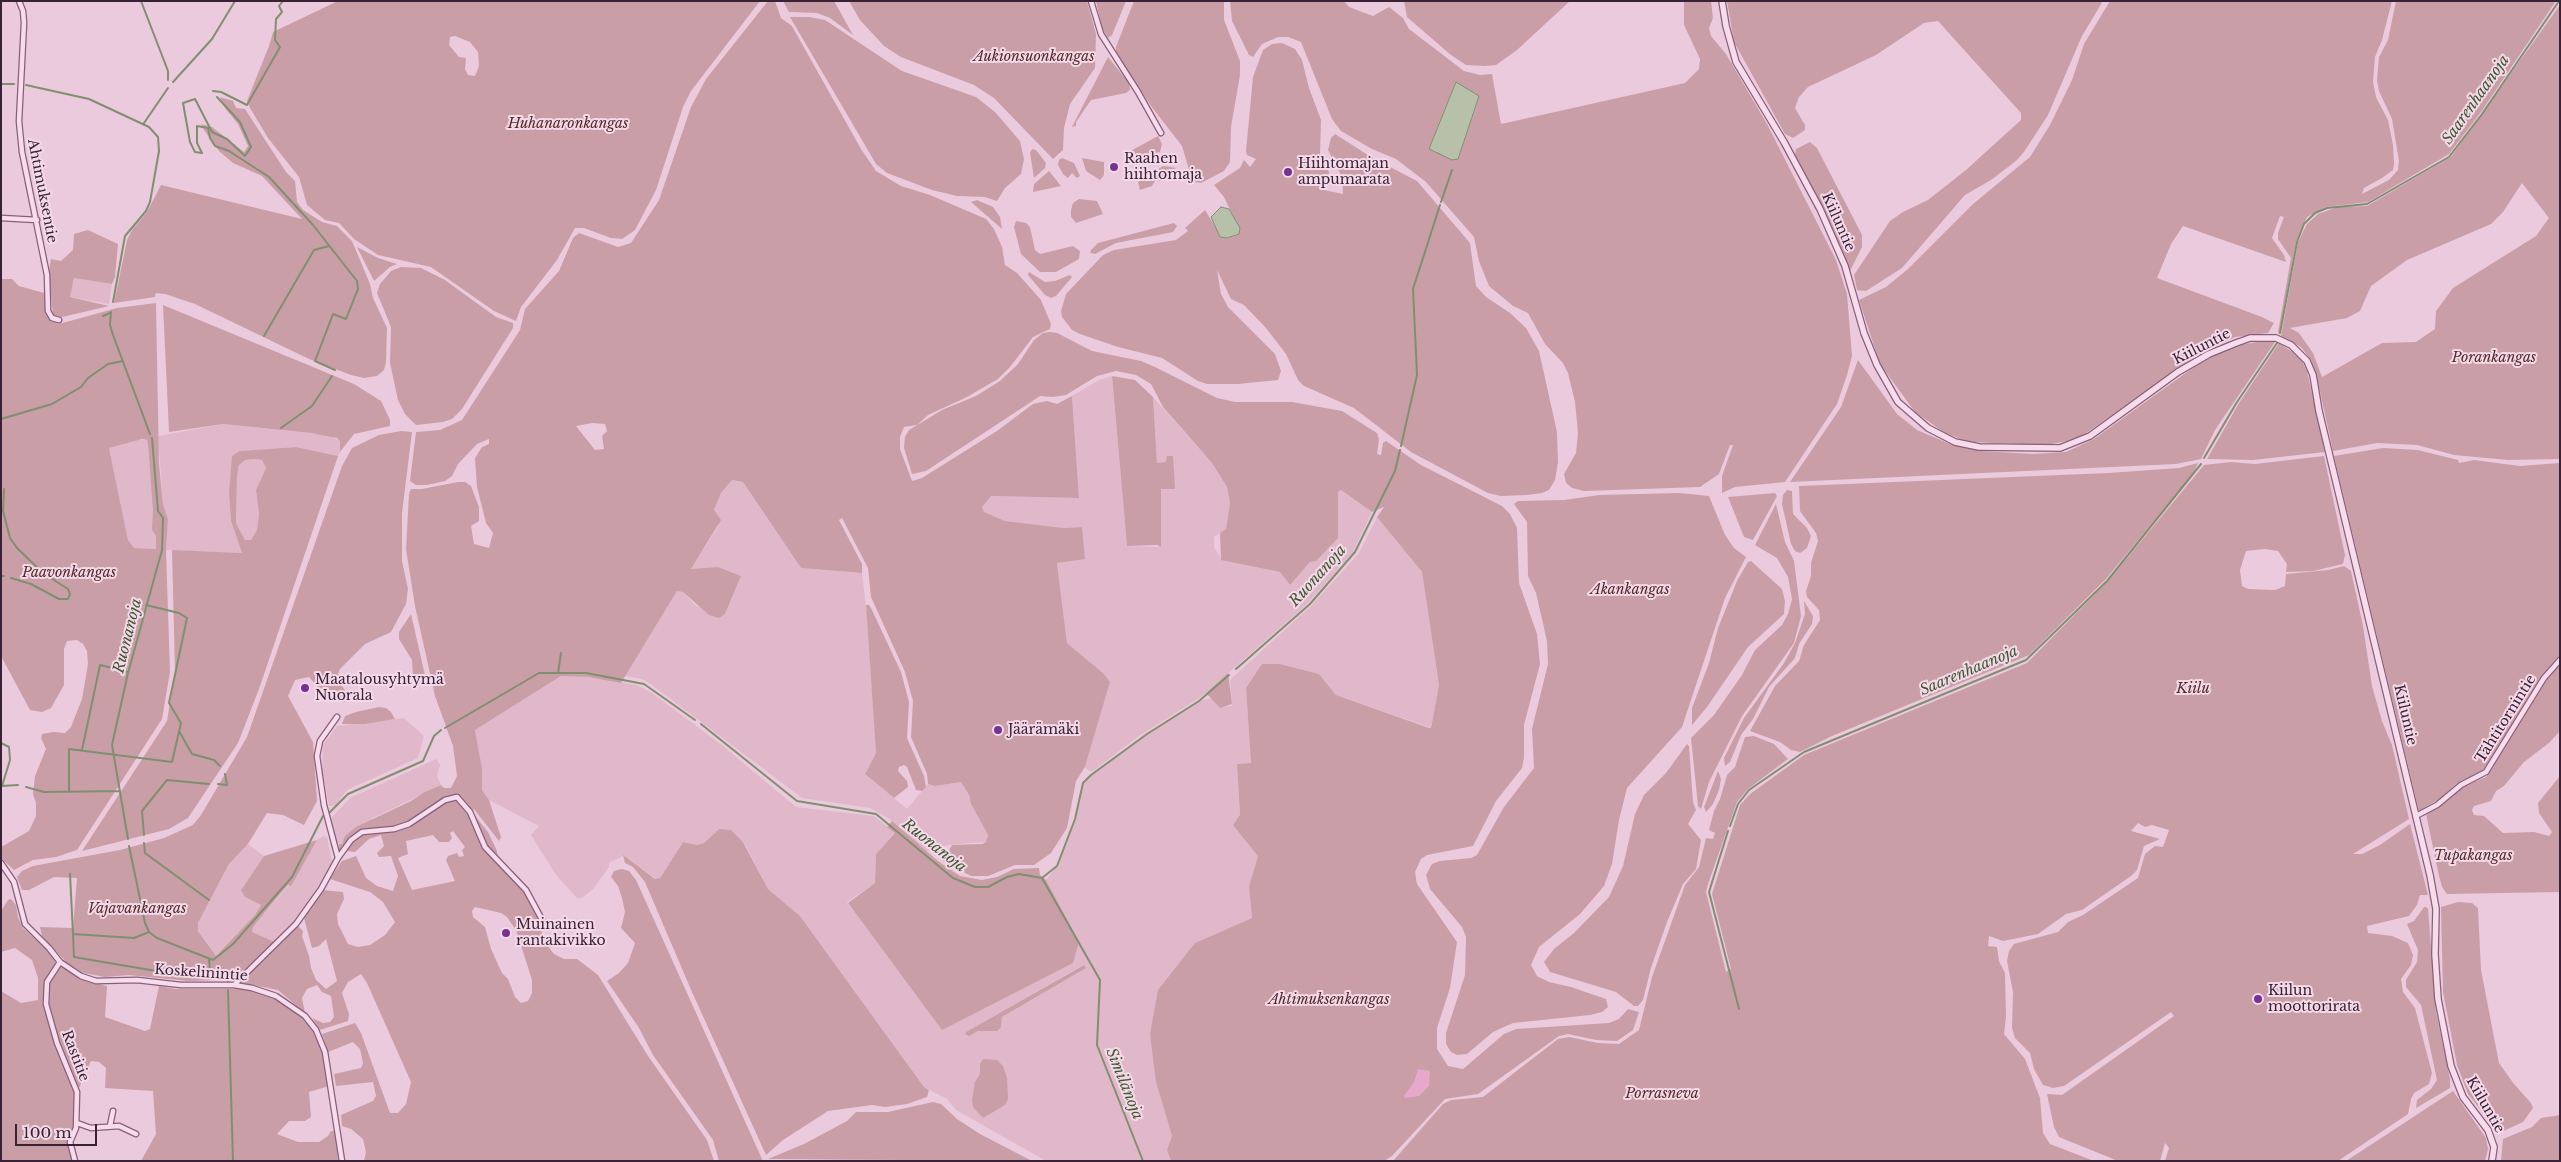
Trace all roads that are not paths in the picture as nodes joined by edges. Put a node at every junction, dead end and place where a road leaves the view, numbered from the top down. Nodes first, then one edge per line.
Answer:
1 (19, 1) edge
2 (1092, 1) edge
3 (1722, 1) edge
4 (1161, 133) dead end
5 (1, 218) edge
6 (36, 220) junction
7 (59, 320) dead end
8 (2560, 660) edge
9 (336, 717) dead end
10 (2416, 816) junction
11 (338, 858) junction
12 (1, 864) edge
13 (546, 927) dead end
14 (60, 962) junction
15 (234, 985) junction
16 (114, 1111) dead end
17 (77, 1123) junction
18 (110, 1126) junction
19 (136, 1134) dead end
20 (75, 1161) edge
21 (342, 1161) edge
22 (2492, 1161) edge

1 - 6 street, Ahtimuksentie
2 - 4 street
3 - 10 street, Kiiluntie
5 - 6 street
6 - 7 street, Ahtimuksentie
8 - 10 street, Tähtitornintie
9 - 11 street
10 - 22 street, Kiiluntie
11 - 13 street
11 - 15 street
12 - 14 street, Koskelinintie
14 - 15 street, Koskelinintie
14 - 17 street, Rastitie
15 - 21 street, Koskelinintie
16 - 18 street
17 - 18 street
17 - 20 street, Rastitie
18 - 19 street

